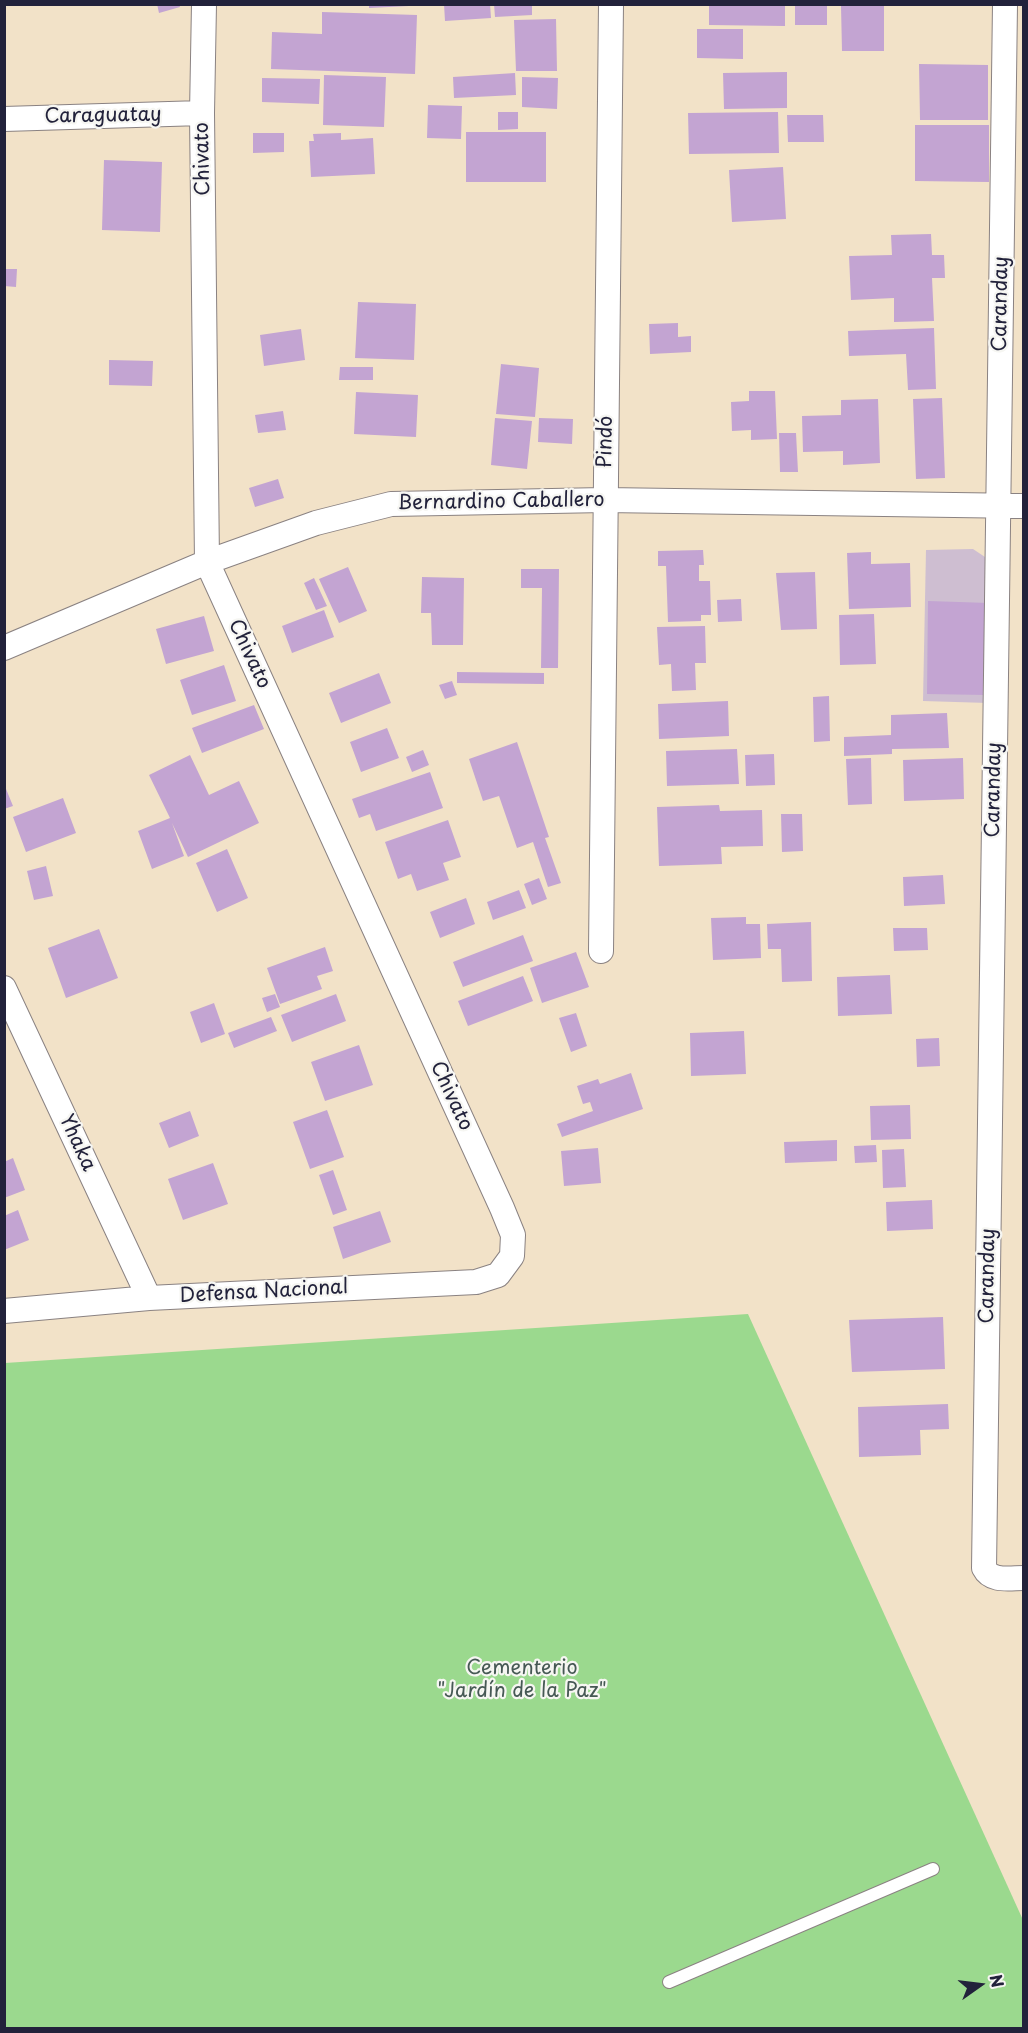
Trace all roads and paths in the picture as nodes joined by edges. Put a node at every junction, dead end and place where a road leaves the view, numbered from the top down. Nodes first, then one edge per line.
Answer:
1 (204, 4) edge
2 (611, 4) edge
3 (1005, 4) edge
4 (202, 113) junction
5 (4, 119) edge
6 (605, 500) junction
7 (998, 506) junction
8 (1023, 506) edge
9 (207, 562) junction
10 (4, 648) edge
11 (601, 951) dead end
12 (4, 988) edge
13 (512, 1256) joint
14 (148, 1298) junction
15 (4, 1311) edge
16 (1023, 1578) edge
17 (933, 1869) dead end
18 (669, 1982) dead end

1 - 4 street, Chivato
2 - 6 street, Pindó
3 - 7 street, Caranday
4 - 5 street, Caraguatay
4 - 9 street, Chivato
6 - 7 street, Bernardino Caballero
6 - 9 street, Bernardino Caballero
6 - 11 street, Pindó
7 - 8 street, Bernardino Caballero
7 - 16 street, Caranday
9 - 10 street, Bernardino Caballero
9 - 13 street, Chivato
12 - 14 street, Yhaka
13 - 14 street, Defensa Nacional
14 - 15 street, Defensa Nacional
17 - 18 lane

